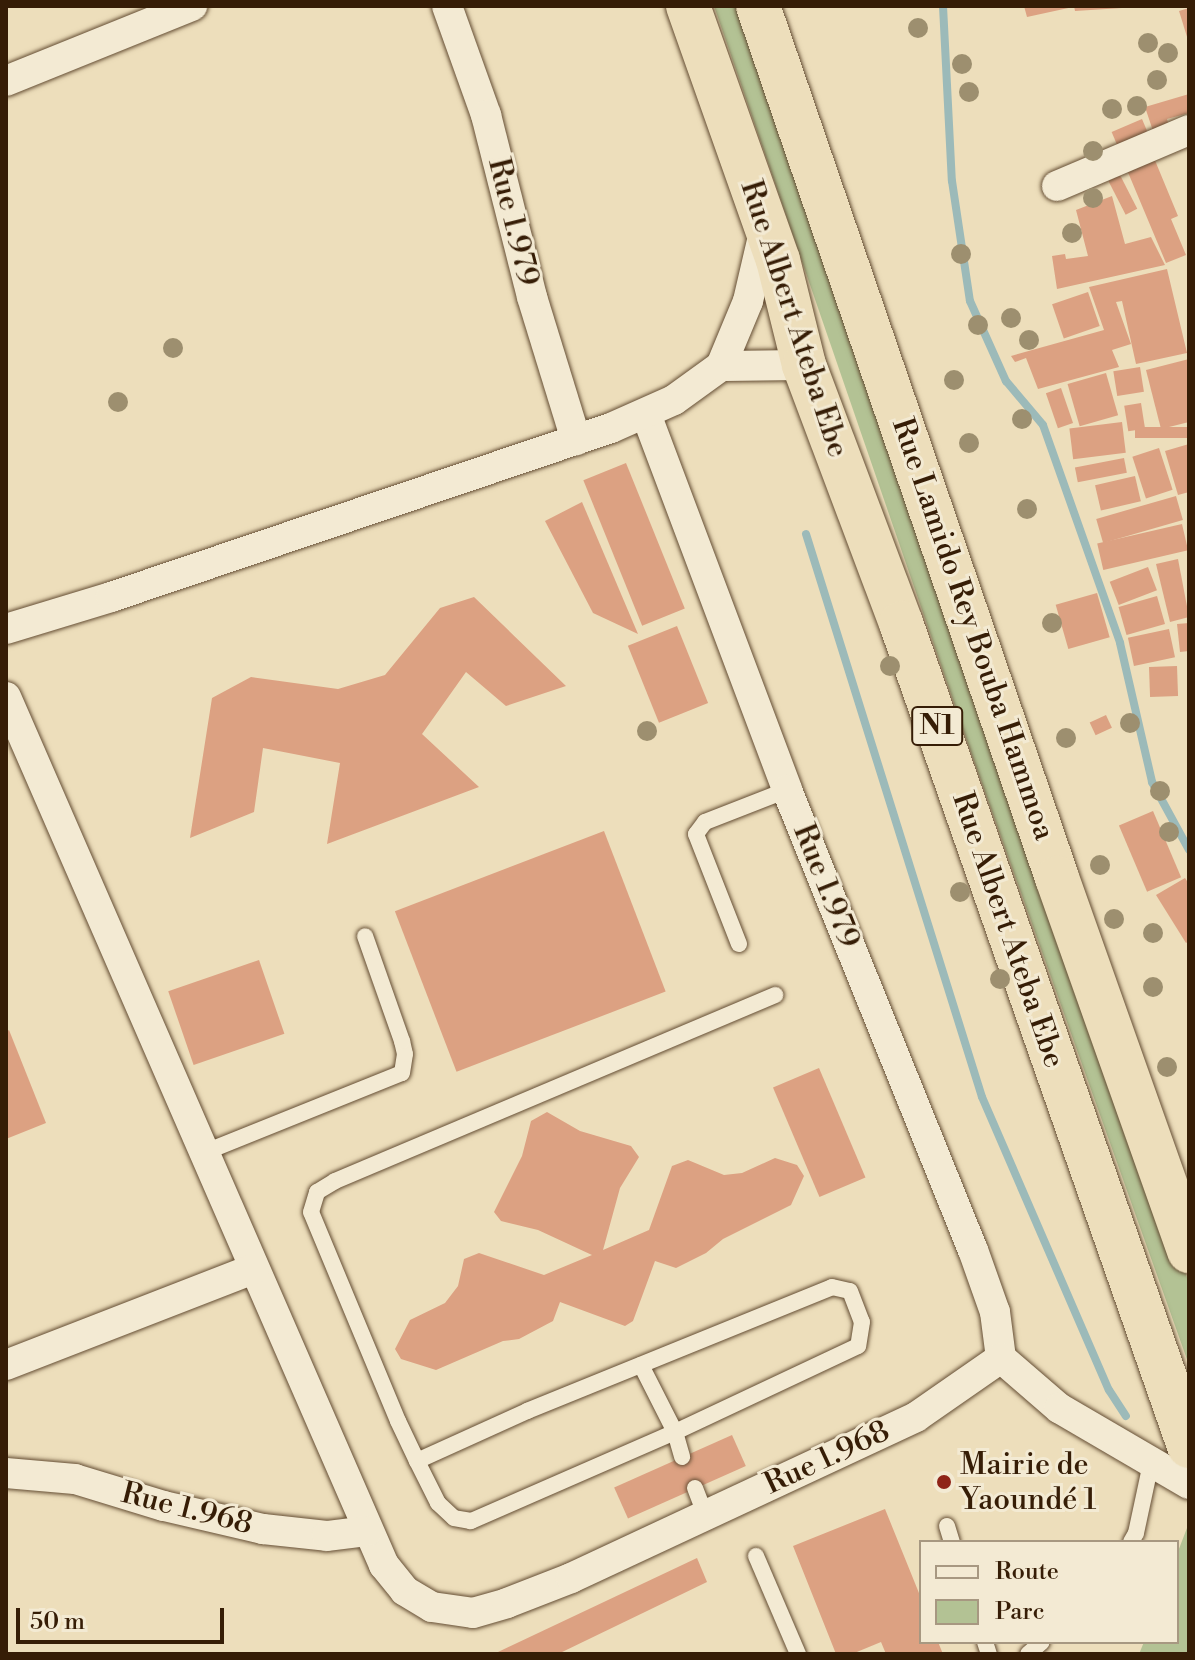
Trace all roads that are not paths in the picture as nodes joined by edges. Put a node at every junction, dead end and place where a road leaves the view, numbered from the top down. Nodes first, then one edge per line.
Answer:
1 (192, 6) edge
2 (447, 6) edge
3 (688, 6) edge
4 (758, 6) edge
5 (6, 81) edge
6 (1189, 130) edge
7 (1057, 186) dead end
8 (765, 227) junction
9 (804, 365) junction
10 (721, 366) junction
11 (646, 414) junction
12 (576, 440) junction
13 (6, 629) edge
14 (6, 697) edge
15 (787, 790) junction
16 (365, 936) dead end
17 (739, 944) dead end
18 (775, 995) dead end
19 (203, 1153) junction
20 (1189, 1251) edge
21 (254, 1269) junction
22 (1001, 1358) junction
23 (6, 1365) edge
24 (641, 1365) junction
25 (675, 1432) junction
26 (1170, 1455) edge
27 (682, 1457) dead end
28 (417, 1461) junction
29 (6, 1473) edge
30 (1189, 1484) edge
31 (368, 1531) junction
32 (1132, 1540) edge
33 (756, 1556) dead end
34 (798, 1654) edge

1 - 5 street
2 - 12 street, Rue 1.979
3 - 8 highway, Rue Albert Ateba Ebe / N1
4 - 20 highway, Rue Lamido Rey Bouba Hammoa / N1
6 - 7 street
8 - 9 highway, Rue Albert Ateba Ebe / N1
8 - 10 street
9 - 10 street
9 - 26 highway, Rue Albert Ateba Ebe / N1
10 - 11 street
11 - 12 street
11 - 15 street, Rue 1.979
12 - 13 street
14 - 19 street
15 - 17 lane
15 - 22 street, Rue 1.979
16 - 19 lane
18 - 28 lane
19 - 21 street
21 - 23 street
21 - 31 street
22 - 26 street
22 - 31 street, Rue 1.968
24 - 25 lane
24 - 25 lane
24 - 28 lane
25 - 27 lane
25 - 28 lane
26 - 30 street
26 - 32 lane
29 - 31 street, Rue 1.968
33 - 34 lane

